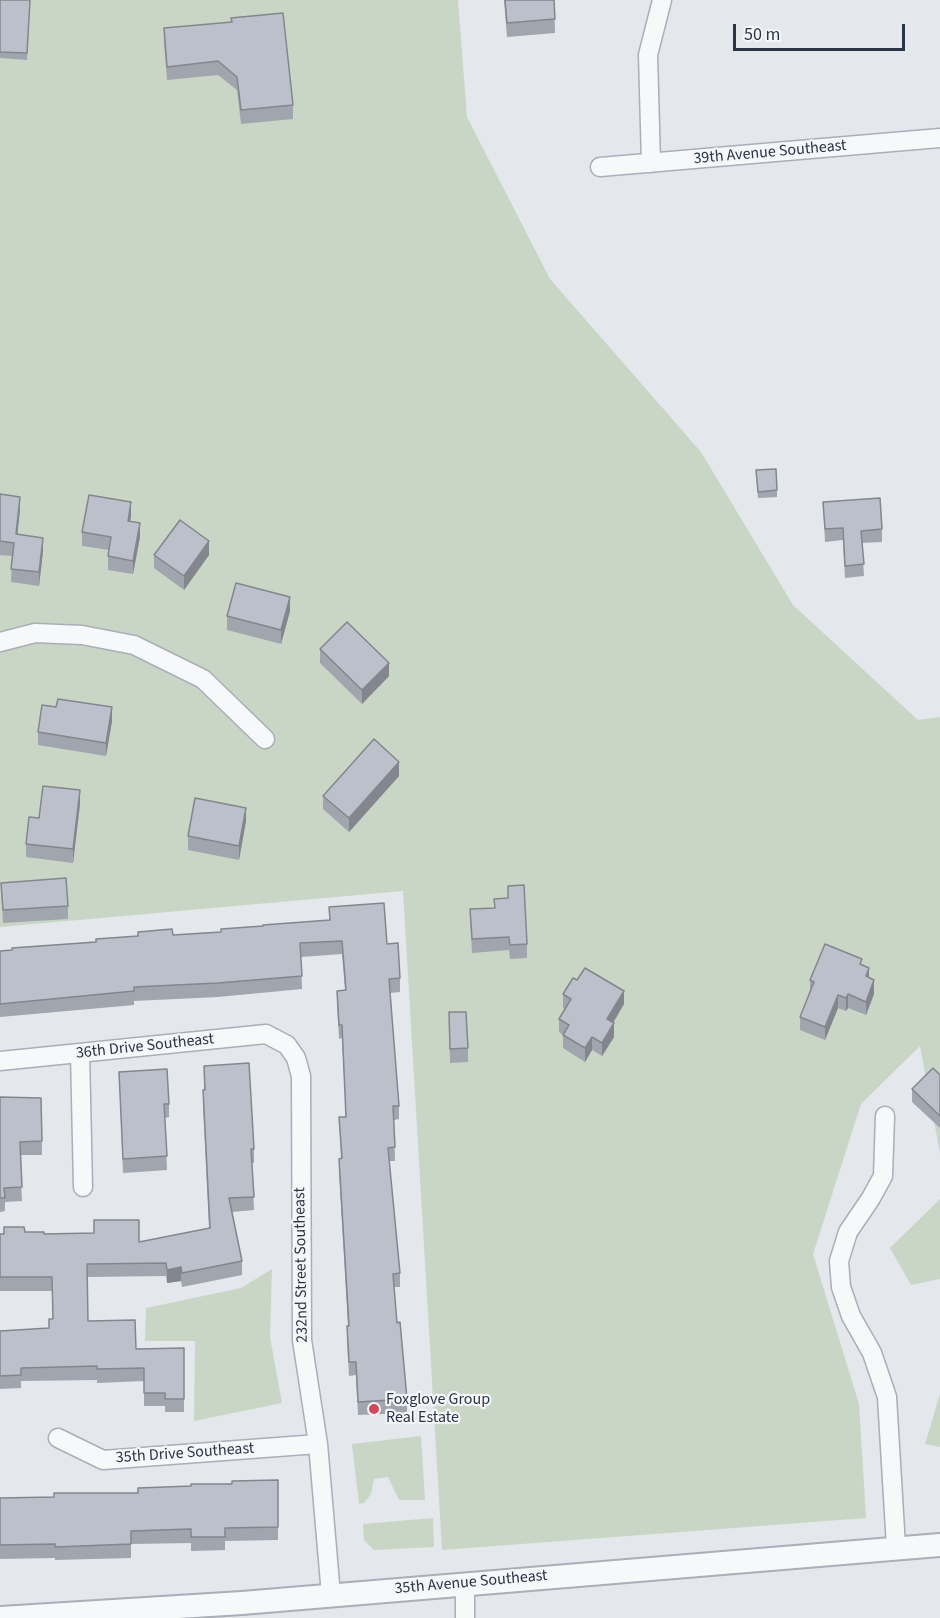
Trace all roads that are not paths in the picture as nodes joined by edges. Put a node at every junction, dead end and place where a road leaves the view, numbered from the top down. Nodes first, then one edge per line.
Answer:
1 (662, 0) edge
2 (940, 138) edge
3 (651, 163) junction
4 (600, 167) dead end
5 (0, 642) edge
6 (265, 739) dead end
7 (287, 1045) joint
8 (80, 1053) junction
9 (0, 1061) edge
10 (885, 1116) dead end
11 (83, 1187) dead end
12 (58, 1438) dead end
13 (318, 1444) junction
14 (940, 1545) edge
15 (896, 1547) junction
16 (465, 1584) junction
17 (331, 1595) junction
18 (1, 1618) edge
19 (465, 1618) edge

1 - 3 street
2 - 3 street, 39th Avenue Southeast
3 - 4 street, 39th Avenue Southeast
5 - 6 street
7 - 8 street, 36th Drive Southeast
7 - 13 street, 232nd Street Southeast
8 - 9 street, 36th Drive Southeast
8 - 11 street
10 - 15 street
12 - 13 street, 35th Drive Southeast
13 - 17 street, 232nd Street Southeast
14 - 15 street, 35th Avenue Southeast
15 - 16 street, 35th Avenue Southeast
16 - 17 street, 35th Avenue Southeast
16 - 19 street
17 - 18 street, 35th Avenue Southeast

